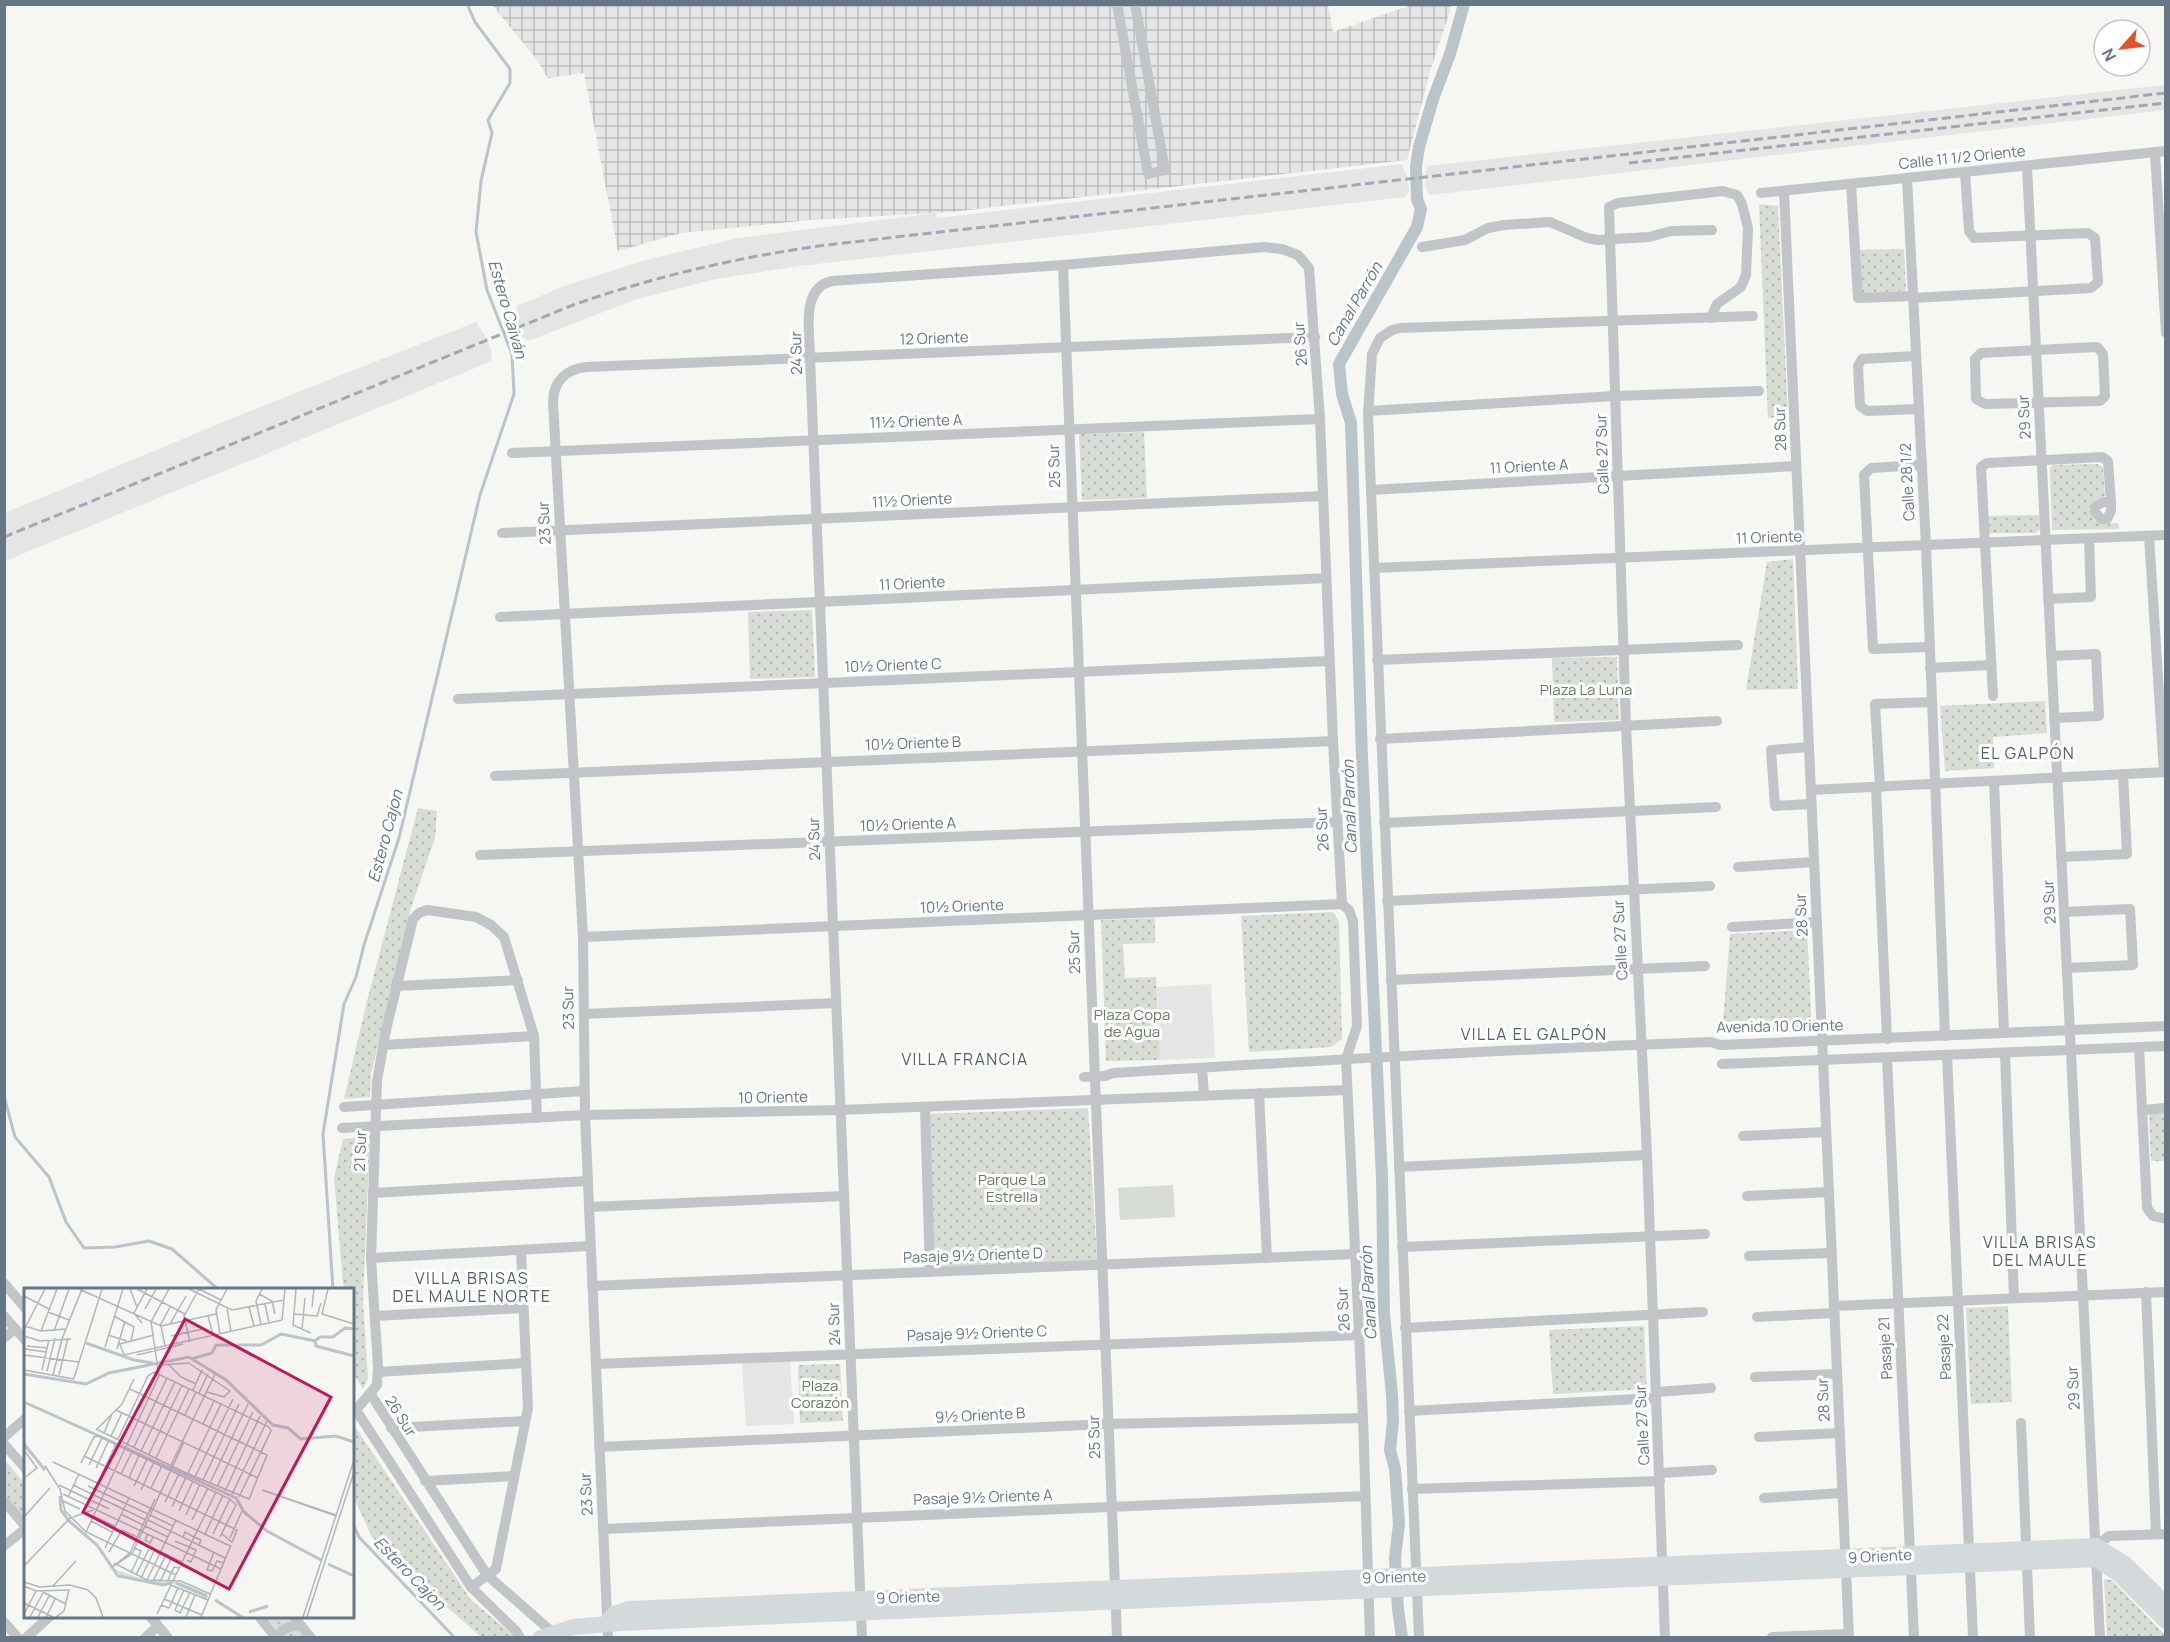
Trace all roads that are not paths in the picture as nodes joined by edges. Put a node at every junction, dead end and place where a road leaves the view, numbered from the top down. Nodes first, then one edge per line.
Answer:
1 (1136, 8) edge
2 (1118, 9) edge
3 (2160, 152) edge
4 (2027, 165) junction
5 (1965, 172) junction
6 (1907, 178) junction
7 (1851, 184) junction
8 (1784, 191) junction
9 (1761, 193) dead end
10 (2162, 219) edge
11 (1713, 230) dead end
12 (2030, 236) junction
13 (1610, 240) junction
14 (1422, 247) dead end
15 (1062, 265) junction
16 (2164, 281) edge
17 (2033, 291) junction
18 (1913, 297) junction
19 (1752, 316) dead end
20 (1711, 318) junction
21 (1612, 321) junction
22 (2166, 333) edge
23 (1315, 337) junction
24 (1065, 347) junction
25 (2036, 351) junction
26 (1916, 356) junction
27 (810, 358) junction
28 (559, 380) joint
29 (1759, 391) dead end
30 (1615, 396) junction
31 (2039, 403) junction
32 (1919, 409) junction
33 (1368, 411) junction
34 (1320, 419) junction
35 (1068, 429) junction
36 (813, 440) junction
37 (556, 451) junction
38 (512, 453) dead end
39 (2042, 460) junction
40 (1922, 465) junction
41 (1796, 466) junction
42 (1618, 477) junction
43 (1371, 490) junction
44 (1323, 496) junction
45 (2111, 502) dead end
46 (1071, 508) junction
47 (816, 519) junction
48 (560, 531) junction
49 (502, 533) dead end
50 (2166, 535) edge
51 (2149, 536) junction
52 (2089, 539) junction
53 (2045, 541) junction
54 (1984, 543) junction
55 (1926, 546) junction
56 (1867, 548) junction
57 (1800, 551) junction
58 (1621, 557) junction
59 (1374, 568) junction
60 (1326, 578) junction
61 (1074, 590) junction
62 (2048, 599) junction
63 (820, 602) junction
64 (564, 614) junction
65 (500, 617) dead end
66 (1738, 645) dead end
67 (1929, 647) junction
68 (2161, 649) edge
69 (1624, 650) junction
70 (2051, 656) junction
71 (1377, 660) junction
72 (1329, 661) junction
73 (1991, 665) junction
74 (1930, 668) junction
75 (1078, 672) junction
76 (823, 683) junction
77 (569, 694) junction
78 (1993, 696) dead end
79 (458, 699) dead end
80 (1931, 702) junction
81 (2163, 716) edge
82 (2054, 718) junction
83 (1717, 721) dead end
84 (1626, 726) junction
85 (1380, 739) junction
86 (1333, 741) junction
87 (1809, 747) junction
88 (1081, 751) junction
89 (826, 762) junction
90 (2165, 772) edge
91 (573, 773) junction
92 (2123, 774) junction
93 (495, 776) dead end
94 (2057, 778) junction
95 (1994, 781) junction
96 (1935, 784) junction
97 (1878, 787) junction
98 (1811, 790) junction
99 (1811, 804) junction
100 (1716, 807) dead end
101 (1630, 811) junction
102 (1337, 822) junction
103 (1384, 823) junction
104 (1084, 832) junction
105 (829, 842) junction
106 (578, 851) junction
107 (480, 855) dead end
108 (2061, 857) junction
109 (1814, 862) junction
110 (1738, 867) dead end
111 (1710, 886) dead end
112 (1633, 889) junction
113 (1387, 900) junction
114 (1342, 903) junction
115 (2064, 912) junction
116 (1088, 915) junction
117 (1816, 922) junction
118 (833, 926) junction
119 (1732, 927) dead end
120 (583, 937) junction
121 (1705, 966) dead end
122 (2067, 968) junction
123 (1636, 969) junction
124 (1390, 980) junction
125 (518, 981) junction
126 (396, 986) junction
127 (836, 1003) junction
128 (584, 1014) junction
129 (2166, 1026) edge
130 (2070, 1030) junction
131 (2004, 1033) junction
132 (534, 1036) junction
133 (1945, 1036) junction
134 (1887, 1039) junction
135 (1822, 1042) junction
136 (1641, 1044) junction
137 (383, 1045) junction
138 (2166, 1046) edge
139 (2139, 1047) junction
140 (2071, 1050) junction
141 (2005, 1053) junction
142 (1947, 1055) junction
143 (1389, 1058) junction
144 (1887, 1058) junction
145 (1346, 1059) junction
146 (1823, 1060) junction
147 (1722, 1064) dead end
148 (1202, 1068) junction
149 (1089, 1077) junction
150 (1347, 1090) junction
151 (584, 1091) junction
152 (1258, 1093) junction
153 (536, 1094) junction
154 (1204, 1095) junction
155 (1095, 1100) junction
156 (376, 1104) junction
157 (344, 1107) dead end
158 (925, 1107) junction
159 (2166, 1108) edge
160 (840, 1110) junction
161 (2142, 1110) junction
162 (585, 1115) junction
163 (537, 1118) junction
164 (376, 1127) junction
165 (342, 1128) dead end
166 (1826, 1132) junction
167 (1743, 1136) dead end
168 (1647, 1155) junction
169 (1398, 1167) junction
170 (587, 1181) junction
171 (1829, 1192) junction
172 (374, 1193) junction
173 (844, 1196) junction
174 (1747, 1196) dead end
175 (589, 1207) junction
176 (2166, 1219) edge
177 (1705, 1233) dead end
178 (1650, 1235) junction
179 (590, 1246) junction
180 (1402, 1247) junction
181 (521, 1250) junction
182 (1831, 1252) junction
183 (1355, 1254) junction
184 (1749, 1256) dead end
185 (371, 1258) junction
186 (1267, 1258) junction
187 (1101, 1265) junction
188 (930, 1272) junction
189 (847, 1275) junction
190 (4, 1284) edge
191 (592, 1286) junction
192 (2146, 1292) junction
193 (2166, 1292) edge
194 (2083, 1295) junction
195 (2014, 1298) junction
196 (1957, 1301) junction
197 (1898, 1303) junction
198 (24, 1307) edge
199 (523, 1308) junction
200 (1834, 1309) junction
201 (1703, 1312) dead end
202 (4, 1316) edge
203 (375, 1316) junction
204 (1652, 1316) junction
205 (1757, 1317) dead end
206 (1405, 1328) junction
207 (15, 1329) junction
208 (1359, 1335) junction
209 (4, 1338) edge
210 (24, 1339) edge
211 (1105, 1343) junction
212 (850, 1354) junction
213 (526, 1363) junction
214 (596, 1364) junction
215 (378, 1372) junction
216 (1837, 1374) junction
217 (1755, 1377) dead end
218 (1711, 1388) dead end
219 (370, 1394) junction
220 (1656, 1395) junction
221 (1409, 1411) junction
222 (1363, 1418) junction
223 (24, 1420) edge
224 (525, 1421) junction
225 (2021, 1423) dead end
226 (1108, 1424) junction
227 (391, 1428) junction
228 (1840, 1432) junction
229 (854, 1435) junction
230 (4, 1437) edge
231 (1759, 1437) dead end
232 (4, 1444) edge
233 (599, 1447) junction
234 (24, 1467) edge
235 (1712, 1470) dead end
236 (514, 1476) junction
237 (1660, 1477) junction
238 (425, 1482) junction
239 (1412, 1489) junction
240 (1842, 1493) junction
241 (1365, 1497) junction
242 (1764, 1498) dead end
243 (4, 1501) edge
244 (1111, 1507) junction
245 (857, 1518) junction
246 (24, 1526) edge
247 (603, 1528) junction
248 (24, 1530) edge
249 (2161, 1534) edge
250 (4, 1546) edge
251 (2096, 1553) junction
252 (2026, 1556) junction
253 (1970, 1558) junction
254 (1910, 1561) junction
255 (1845, 1564) junction
256 (1663, 1572) junction
257 (487, 1575) junction
258 (1413, 1583) junction
259 (1377, 1585) junction
260 (471, 1587) junction
261 (1115, 1595) junction
262 (2163, 1598) edge
263 (861, 1606) junction
264 (49, 1618) edge
265 (151, 1618) edge
266 (260, 1618) edge
267 (296, 1620) edge
268 (4, 1622) edge
269 (2166, 1622) edge
270 (158, 1626) junction
271 (607, 1630) edge
272 (546, 1635) edge
273 (1848, 1636) edge
274 (1772, 1637) edge
275 (18, 1638) edge
276 (26, 1638) edge
277 (145, 1638) edge
278 (168, 1638) edge
279 (276, 1638) edge
280 (311, 1638) edge
281 (520, 1638) edge
282 (862, 1638) edge
283 (1117, 1638) edge
284 (1370, 1638) edge
285 (1419, 1638) edge
286 (1665, 1638) edge
287 (1914, 1638) edge
288 (1973, 1638) edge
289 (2030, 1638) edge
290 (2100, 1638) edge

1 - 2 street
1 - 2 street
3 - 4 street, Calle 11 1/2 Oriente
3 - 10 street
4 - 5 street, Calle 11 1/2 Oriente
4 - 12 street, 29 Sur
5 - 6 street, Calle 11 1/2 Oriente
5 - 12 street
6 - 7 street, Calle 11 1/2 Oriente
6 - 18 street, Calle 28 1/2
7 - 8 street, Calle 11 1/2 Oriente
7 - 18 street
8 - 9 street, Calle 11 1/2 Oriente
8 - 41 street, 28 Sur
10 - 16 street
11 - 13 street
12 - 17 street, 29 Sur
12 - 17 street
13 - 14 street
13 - 20 street, Calle 27 Sur
13 - 21 street, Calle 27 Sur
15 - 23 street, 26 Sur
15 - 24 street, 25 Sur
15 - 27 street, 24 Sur
16 - 22 street
17 - 18 street
17 - 25 street, 29 Sur
18 - 26 street, Calle 28 1/2
19 - 20 street
20 - 21 street
21 - 30 street, Calle 27 Sur
21 - 33 street
23 - 24 street, 12 Oriente
23 - 34 street, 26 Sur
24 - 27 street, 12 Oriente
24 - 35 street, 25 Sur
25 - 31 street, 29 Sur
25 - 31 street
25 - 31 street
26 - 32 street, Calle 28 1/2
26 - 32 street
27 - 28 street, 12 Oriente
27 - 36 street, 24 Sur
28 - 37 street, 23 Sur
29 - 30 street
30 - 33 street
30 - 42 street, Calle 27 Sur
31 - 39 street, 29 Sur
32 - 40 street, Calle 28 1/2
33 - 43 street
34 - 35 street, 11½ Oriente A
34 - 44 street, 26 Sur
35 - 36 street, 11½ Oriente A
35 - 46 street, 25 Sur
36 - 37 street, 11½ Oriente A
36 - 47 street, 24 Sur
37 - 38 street, 11½ Oriente A
37 - 48 street, 23 Sur
39 - 45 street
39 - 53 street, 29 Sur
39 - 54 street
40 - 55 street, Calle 28 1/2
40 - 56 street
41 - 42 street, 11 Oriente A
41 - 57 street, 28 Sur
42 - 43 street, 11 Oriente A
42 - 58 street, Calle 27 Sur
43 - 59 street
44 - 46 street, 11½ Oriente
44 - 60 street, 26 Sur
46 - 47 street, 11½ Oriente
46 - 61 street, 25 Sur
47 - 48 street, 11½ Oriente
47 - 63 street, 24 Sur
48 - 49 street, 11½ Oriente
48 - 64 street, 23 Sur
50 - 51 street, 11 Oriente
51 - 52 street, 11 Oriente
51 - 68 street
52 - 53 street, 11 Oriente
52 - 62 street
53 - 54 street, 11 Oriente
53 - 62 street, 29 Sur
54 - 55 street, 11 Oriente
54 - 73 street
55 - 56 street, 11 Oriente
55 - 67 street, Calle 28 1/2
56 - 57 street, 11 Oriente
56 - 67 street
57 - 58 street, 11 Oriente
57 - 87 street, 28 Sur
58 - 59 street, 11 Oriente
58 - 69 street, Calle 27 Sur
59 - 71 street
60 - 61 street, 11 Oriente
60 - 72 street, 26 Sur
61 - 63 street, 11 Oriente
61 - 75 street, 25 Sur
62 - 70 street, 29 Sur
63 - 64 street, 11 Oriente
63 - 76 street, 24 Sur
64 - 65 street, 11 Oriente
64 - 77 street, 23 Sur
66 - 69 street
67 - 74 street, Calle 28 1/2
68 - 81 street
69 - 71 street
69 - 84 street, Calle 27 Sur
70 - 82 street, 29 Sur
70 - 82 street
71 - 85 street
72 - 75 street, 10½ Oriente C
72 - 86 street, 26 Sur
73 - 74 street
73 - 78 street
74 - 80 street, Calle 28 1/2
75 - 76 street, 10½ Oriente C
75 - 88 street, 25 Sur
76 - 77 street, 10½ Oriente C
76 - 89 street, 24 Sur
77 - 79 street, 10½ Oriente C
77 - 91 street, 23 Sur
80 - 96 street, Calle 28 1/2
80 - 97 street
81 - 90 street
82 - 94 street, 29 Sur
83 - 84 street
84 - 85 street
84 - 101 street, Calle 27 Sur
85 - 103 street
86 - 88 street, 10½ Oriente B
86 - 102 street, 26 Sur
87 - 98 street, 28 Sur
87 - 99 street
88 - 89 street, 10½ Oriente B
88 - 104 street, 25 Sur
89 - 91 street, 10½ Oriente B
89 - 105 street, 24 Sur
90 - 92 street
91 - 93 street, 10½ Oriente B
91 - 106 street, 23 Sur
92 - 94 street
92 - 108 street
94 - 95 street
94 - 108 street, 29 Sur
95 - 96 street
95 - 131 street
96 - 97 street
96 - 133 street
97 - 98 street
97 - 134 street
98 - 99 street, 28 Sur
99 - 109 street, 28 Sur
100 - 101 street
101 - 103 street
101 - 112 street, Calle 27 Sur
102 - 104 street, 10½ Oriente A
102 - 114 street, 26 Sur
103 - 113 street
104 - 105 street, 10½ Oriente A
104 - 116 street, 25 Sur
105 - 106 street, 10½ Oriente A
105 - 118 street, 24 Sur
106 - 107 street, 10½ Oriente A
106 - 120 street, 23 Sur
108 - 115 street, 29 Sur
109 - 110 street
109 - 117 street, 28 Sur
111 - 112 street
112 - 113 street
112 - 123 street, Calle 27 Sur
113 - 124 street
114 - 116 street, 10½ Oriente
114 - 145 street, 26 Sur
115 - 122 street, 29 Sur
115 - 122 street
116 - 118 street, 10½ Oriente
116 - 149 street, 25 Sur
117 - 119 street
117 - 135 street, 28 Sur
118 - 120 street, 10½ Oriente
118 - 127 street, 24 Sur
120 - 128 street, 23 Sur
121 - 123 street
122 - 130 street, 29 Sur
123 - 124 street
123 - 136 street, Calle 27 Sur
124 - 143 street
125 - 126 street
125 - 126 street, 21 Sur
125 - 132 street
126 - 137 street, 21 Sur
127 - 128 street
127 - 160 street, 24 Sur
128 - 151 street, 23 Sur
129 - 130 street, Avenida 10 Oriente
130 - 131 street, Avenida 10 Oriente
130 - 140 street, 29 Sur
131 - 133 street, Avenida 10 Oriente
132 - 137 street
132 - 153 street
133 - 134 street, Avenida 10 Oriente
134 - 135 street, Avenida 10 Oriente
135 - 136 street, Avenida 10 Oriente
135 - 146 street, 28 Sur
136 - 143 street, Avenida 10 Oriente
136 - 168 street, Calle 27 Sur
137 - 156 street, 21 Sur
138 - 139 street
139 - 140 street
139 - 161 street
140 - 141 street
140 - 194 street, 29 Sur
141 - 142 street
141 - 195 street
142 - 144 street
142 - 196 street, Pasaje 22
143 - 145 street
143 - 169 street
144 - 146 street
144 - 197 street, Pasaje 21
145 - 148 street
145 - 150 street, 26 Sur
146 - 147 street
146 - 166 street, 28 Sur
148 - 149 street
148 - 154 street
149 - 155 street, 25 Sur
150 - 152 street, 10 Oriente
150 - 183 street, 26 Sur
151 - 153 street
151 - 162 street, 23 Sur
152 - 154 street, 10 Oriente
152 - 186 street
153 - 156 street
153 - 163 street
154 - 155 street, 10 Oriente
155 - 158 street, 10 Oriente
155 - 187 street, 25 Sur
156 - 157 street
156 - 164 street, 21 Sur
158 - 160 street, 10 Oriente
158 - 188 street
159 - 161 street
160 - 162 street, 10 Oriente
160 - 173 street, 24 Sur
161 - 176 street
162 - 163 street, 10 Oriente
162 - 170 street, 23 Sur
163 - 164 street, 10 Oriente
164 - 165 street, 10 Oriente
164 - 172 street, 21 Sur
166 - 167 street
166 - 171 street, 28 Sur
168 - 169 street
168 - 178 street, Calle 27 Sur
169 - 180 street
170 - 172 street
170 - 175 street, 23 Sur
171 - 174 street
171 - 182 street, 28 Sur
172 - 185 street, 21 Sur
173 - 175 street
173 - 189 street, 24 Sur
175 - 179 street, 23 Sur
177 - 178 street
178 - 180 street
178 - 204 street, Calle 27 Sur
179 - 181 street
179 - 191 street, 23 Sur
180 - 206 street
181 - 185 street
181 - 199 street
182 - 184 street
182 - 200 street, 28 Sur
183 - 186 street, Pasaje 9½ Oriente D
183 - 208 street, 26 Sur
185 - 203 street, 21 Sur
186 - 187 street, Pasaje 9½ Oriente D
187 - 188 street, Pasaje 9½ Oriente D
187 - 211 street, 25 Sur
188 - 189 street, Pasaje 9½ Oriente D
189 - 191 street, Pasaje 9½ Oriente D
189 - 212 street, 24 Sur
190 - 198 street
191 - 214 street, 23 Sur
192 - 193 street
192 - 194 street
192 - 249 street
194 - 195 street
194 - 251 street, 29 Sur
195 - 196 street
196 - 197 street
196 - 253 street, Pasaje 22
197 - 200 street
197 - 254 street, Pasaje 21
199 - 203 street
199 - 213 street
200 - 205 street
200 - 216 street, 28 Sur
201 - 204 street
202 - 207 street
203 - 215 street, 21 Sur
204 - 206 street
204 - 220 street, Calle 27 Sur
206 - 221 street
207 - 209 street
207 - 210 street
208 - 211 street, Pasaje 9½ Oriente C
208 - 222 street, 26 Sur
211 - 212 street, Pasaje 9½ Oriente C
211 - 226 street, 25 Sur
212 - 214 street, Pasaje 9½ Oriente C
212 - 229 street, 24 Sur
213 - 215 street
213 - 224 street
214 - 233 street, 23 Sur
215 - 219 street, 21 Sur
216 - 217 street
216 - 228 street, 28 Sur
218 - 220 street
219 - 227 street, 26 Sur
219 - 260 street, 26 Sur
220 - 221 street
220 - 237 street, Calle 27 Sur
221 - 239 street
222 - 226 street, 9½ Oriente B
222 - 241 street, 26 Sur
223 - 230 street
224 - 227 street
224 - 236 street
225 - 252 street
226 - 229 street, 9½ Oriente B
226 - 244 street, 25 Sur
227 - 238 street, 26 Sur
228 - 231 street
228 - 240 street, 28 Sur
229 - 233 street, 9½ Oriente B
229 - 245 street, 24 Sur
232 - 234 street
233 - 247 street, 23 Sur
235 - 237 street
236 - 238 street
236 - 257 street
237 - 239 street
237 - 256 street, Calle 27 Sur
238 - 257 street, 26 Sur
239 - 258 street
240 - 242 street
240 - 255 street, 28 Sur
241 - 244 street, Pasaje 9½ Oriente A
241 - 259 street, 26 Sur
243 - 246 street
244 - 245 street, Pasaje 9½ Oriente A
244 - 261 street, 25 Sur
245 - 247 street, Pasaje 9½ Oriente A
245 - 263 street, 24 Sur
247 - 271 street, 23 Sur
248 - 250 street
249 - 251 street
251 - 252 street, 9 Oriente
251 - 262 street
251 - 269 street
251 - 290 street, 29 Sur
252 - 253 street, 9 Oriente
252 - 289 street
253 - 254 street, 9 Oriente
253 - 288 street, Pasaje 22
254 - 255 street, 9 Oriente
254 - 287 street, Pasaje 21
255 - 256 street, 9 Oriente
255 - 273 street, 28 Sur
256 - 258 street, 9 Oriente
256 - 286 street, Calle 27 Sur
257 - 260 street
257 - 272 street, 26 Sur
258 - 259 street, 9 Oriente
258 - 285 street
259 - 261 street, 9 Oriente
259 - 284 street, 26 Sur
260 - 281 street, 26 Sur
261 - 263 street, 9 Oriente
261 - 283 street, 25 Sur
263 - 271 street, 9 Oriente
263 - 282 street, 24 Sur
264 - 276 street
265 - 270 street
266 - 279 street
267 - 279 street
267 - 280 street
268 - 275 street
270 - 277 street
270 - 278 street
271 - 272 street, 9 Oriente
273 - 274 street

